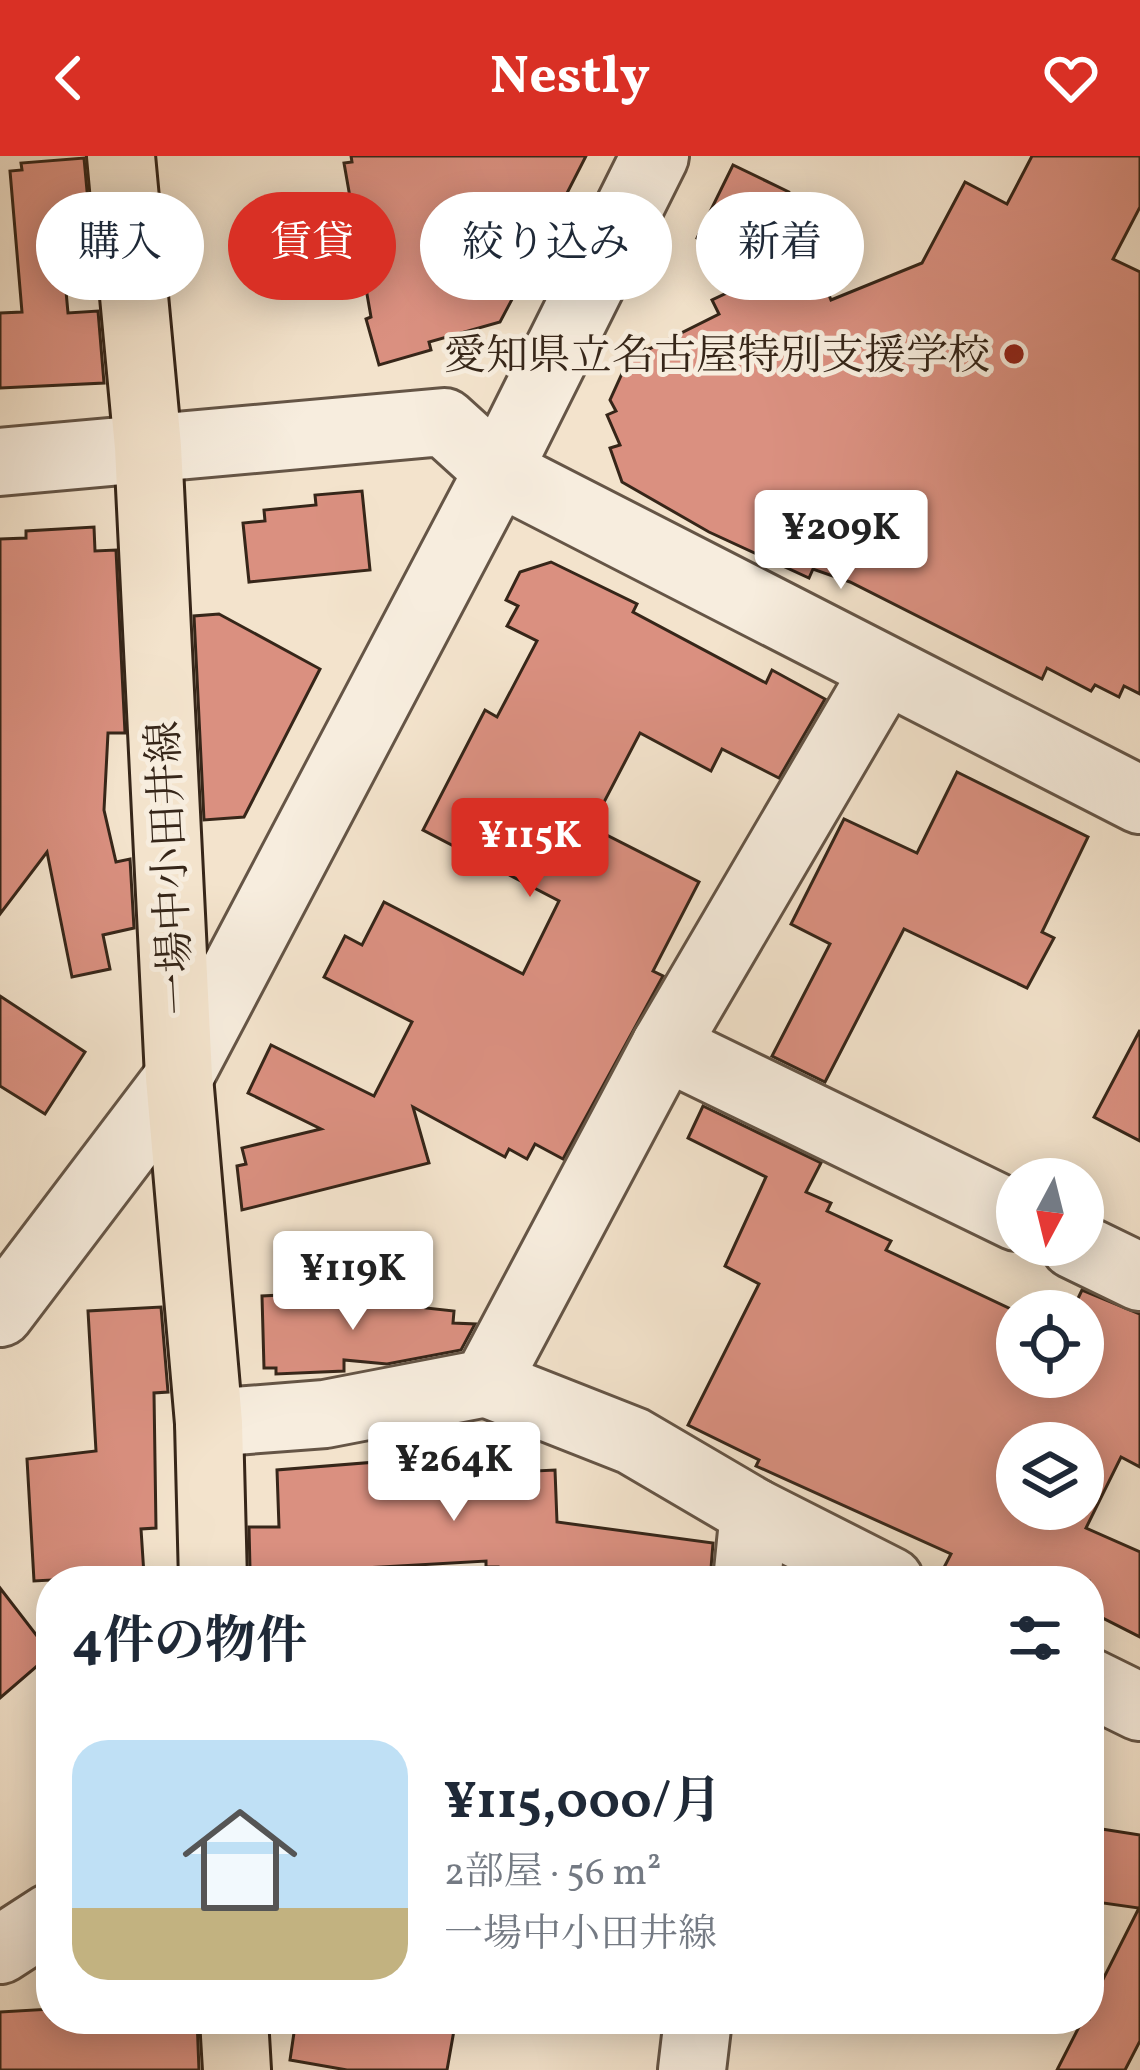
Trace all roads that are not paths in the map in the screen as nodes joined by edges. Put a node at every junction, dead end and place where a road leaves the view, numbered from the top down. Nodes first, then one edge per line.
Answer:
1 (121, 156) edge
2 (655, 156) edge
3 (148, 447) junction
4 (0, 462) edge
5 (497, 471) junction
6 (884, 672) junction
7 (1140, 800) edge
8 (665, 1046) junction
9 (179, 1077) junction
10 (996, 1207) edge
11 (1104, 1260) edge
12 (1140, 1277) edge
13 (0, 1313) edge
14 (486, 1383) junction
15 (209, 1423) junction
16 (754, 1512) junction
17 (213, 1566) edge
18 (749, 1566) edge
19 (860, 1566) edge
20 (1104, 1690) edge
21 (1140, 1708) edge
22 (36, 1927) edge
23 (0, 1950) edge
24 (235, 2034) edge
25 (696, 2034) edge
26 (237, 2070) edge
27 (692, 2070) edge

1 - 3 main road, 一場中小田井線
2 - 5 street
3 - 4 street
3 - 5 street
3 - 9 main road, 一場中小田井線
5 - 6 street
5 - 9 street
6 - 7 street
6 - 8 street
8 - 10 street
8 - 14 street
9 - 13 street
9 - 15 main road, 一場中小田井線
11 - 12 street
14 - 15 street
14 - 16 street
15 - 17 main road, 一場中小田井線
16 - 18 street
16 - 19 street
20 - 21 street
22 - 23 street
24 - 26 main road
25 - 27 street

